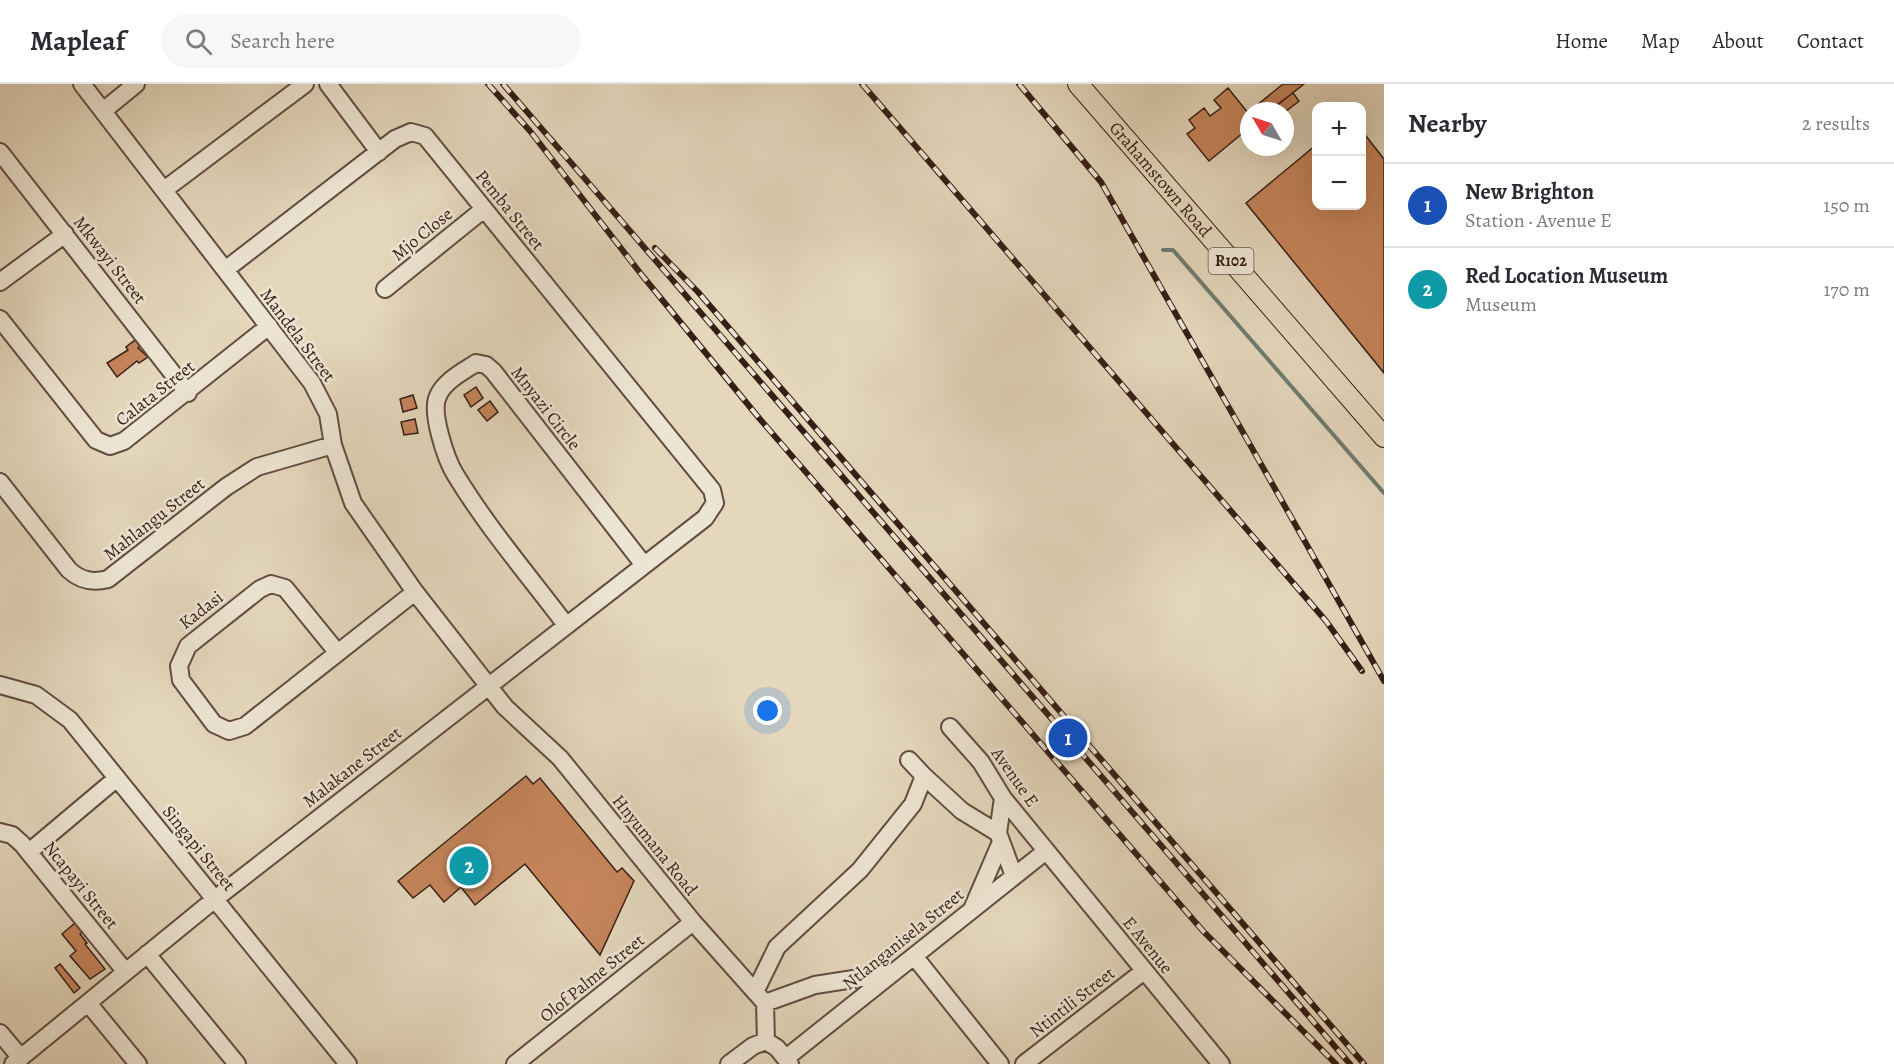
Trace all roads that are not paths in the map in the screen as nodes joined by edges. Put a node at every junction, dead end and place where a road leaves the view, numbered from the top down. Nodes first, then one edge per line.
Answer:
1 (82, 84) edge
2 (136, 84) edge
3 (305, 84) edge
4 (328, 84) edge
5 (1078, 84) edge
6 (103, 111) junction
7 (0, 152) edge
8 (379, 152) junction
9 (164, 190) junction
10 (484, 209) junction
11 (65, 234) junction
12 (225, 270) junction
13 (0, 282) edge
14 (385, 289) dead end
15 (0, 319) edge
16 (269, 327) junction
17 (188, 393) junction
18 (1384, 437) edge
19 (333, 445) junction
20 (0, 482) edge
21 (715, 503) joint
22 (644, 565) junction
23 (415, 592) junction
24 (566, 625) junction
25 (337, 652) junction
26 (0, 685) edge
27 (488, 685) junction
28 (950, 727) dead end
29 (909, 760) dead end
30 (924, 776) junction
31 (117, 778) junction
32 (1003, 798) junction
33 (0, 832) edge
34 (1000, 837) junction
35 (1046, 851) junction
36 (29, 852) junction
37 (1014, 876) junction
38 (215, 899) junction
39 (972, 909) junction
40 (693, 922) junction
41 (147, 954) junction
42 (914, 956) junction
43 (125, 971) junction
44 (1144, 971) junction
45 (894, 973) junction
46 (760, 998) junction
47 (88, 1003) junction
48 (0, 1033) edge
49 (766, 1041) junction
50 (17, 1061) edge
51 (788, 1061) edge
52 (138, 1064) edge
53 (237, 1064) edge
54 (348, 1064) edge
55 (515, 1064) edge
56 (729, 1064) edge
57 (999, 1064) edge
58 (1024, 1064) edge
59 (1221, 1064) edge

1 - 6 street, Mandela Street
2 - 6 street
3 - 9 street
4 - 8 street
5 - 18 main road, Grahamstown Road / R102
6 - 9 street, Mandela Street
7 - 11 street, Mkwayi Street
8 - 10 street, Pemba Street
8 - 12 street, Pemba Street
9 - 12 street, Mandela Street
10 - 14 street, Mjo Close
10 - 21 street, Pemba Street
11 - 13 street
11 - 17 street, Mkwayi Street
12 - 16 street, Mandela Street
15 - 17 street, Calata Street
16 - 17 street, Calata Street
16 - 19 street, Mandela Street
19 - 20 street, Mahlangu Street
19 - 23 street, Mandela Street
21 - 22 street, Malakane Street
22 - 24 street, Malakane Street
22 - 24 street, Mnyazi Circle
23 - 25 street, Kadasi
23 - 27 street, Mandela Street
24 - 27 street, Malakane Street
25 - 25 street, Kadasi
26 - 31 street, Singapi Street
27 - 38 street, Malakane Street
27 - 40 street, Hnyumana Road
28 - 32 street, Avenue E
29 - 30 street
30 - 34 street
30 - 46 street
31 - 36 street
31 - 38 street, Singapi Street
32 - 34 street
32 - 35 street, Avenue E
33 - 36 street, Ncapayi Street
34 - 37 street
34 - 39 street
35 - 37 street, Ntlanganisela Street
35 - 44 street, E Avenue
36 - 43 street, Ncapayi Street
37 - 39 street, Ntlanganisela Street
38 - 41 street, Malakane Street
38 - 54 street, Singapi Street
39 - 42 street, Ntlanganisela Street
40 - 46 street, Hnyumana Road
40 - 55 street, Olof Palme Street
41 - 43 street, Malakane Street
41 - 53 street
42 - 45 street, Ntlanganisela Street
42 - 57 street
43 - 47 street, Malakane Street
44 - 58 street, Ntintili Street
44 - 59 street, E Avenue
45 - 46 street
45 - 51 street, Ntlanganisela Street
46 - 49 street
47 - 50 street, Malakane Street
47 - 52 street
48 - 50 street
49 - 51 street
49 - 56 street

